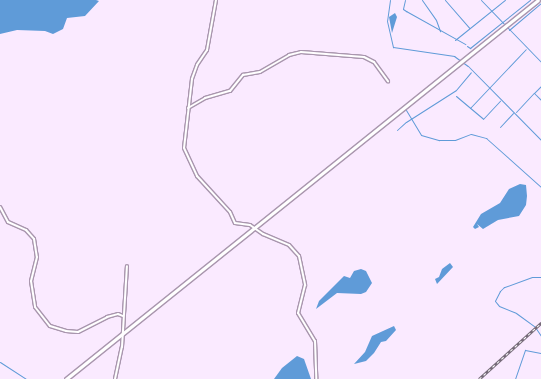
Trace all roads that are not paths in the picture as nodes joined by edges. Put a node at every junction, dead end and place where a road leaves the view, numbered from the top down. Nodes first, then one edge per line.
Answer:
1 (216, 0) edge
2 (538, 0) edge
3 (388, 80) dead end
4 (188, 108) junction
5 (0, 208) edge
6 (254, 227) junction
7 (127, 266) dead end
8 (123, 316) junction
9 (123, 334) junction
10 (66, 379) edge
11 (115, 379) edge
12 (316, 379) edge

1 - 4 street
2 - 6 main road
3 - 4 street
4 - 6 street
5 - 8 street
6 - 9 main road
6 - 12 street
7 - 8 street
8 - 9 street
9 - 10 main road
9 - 11 street

